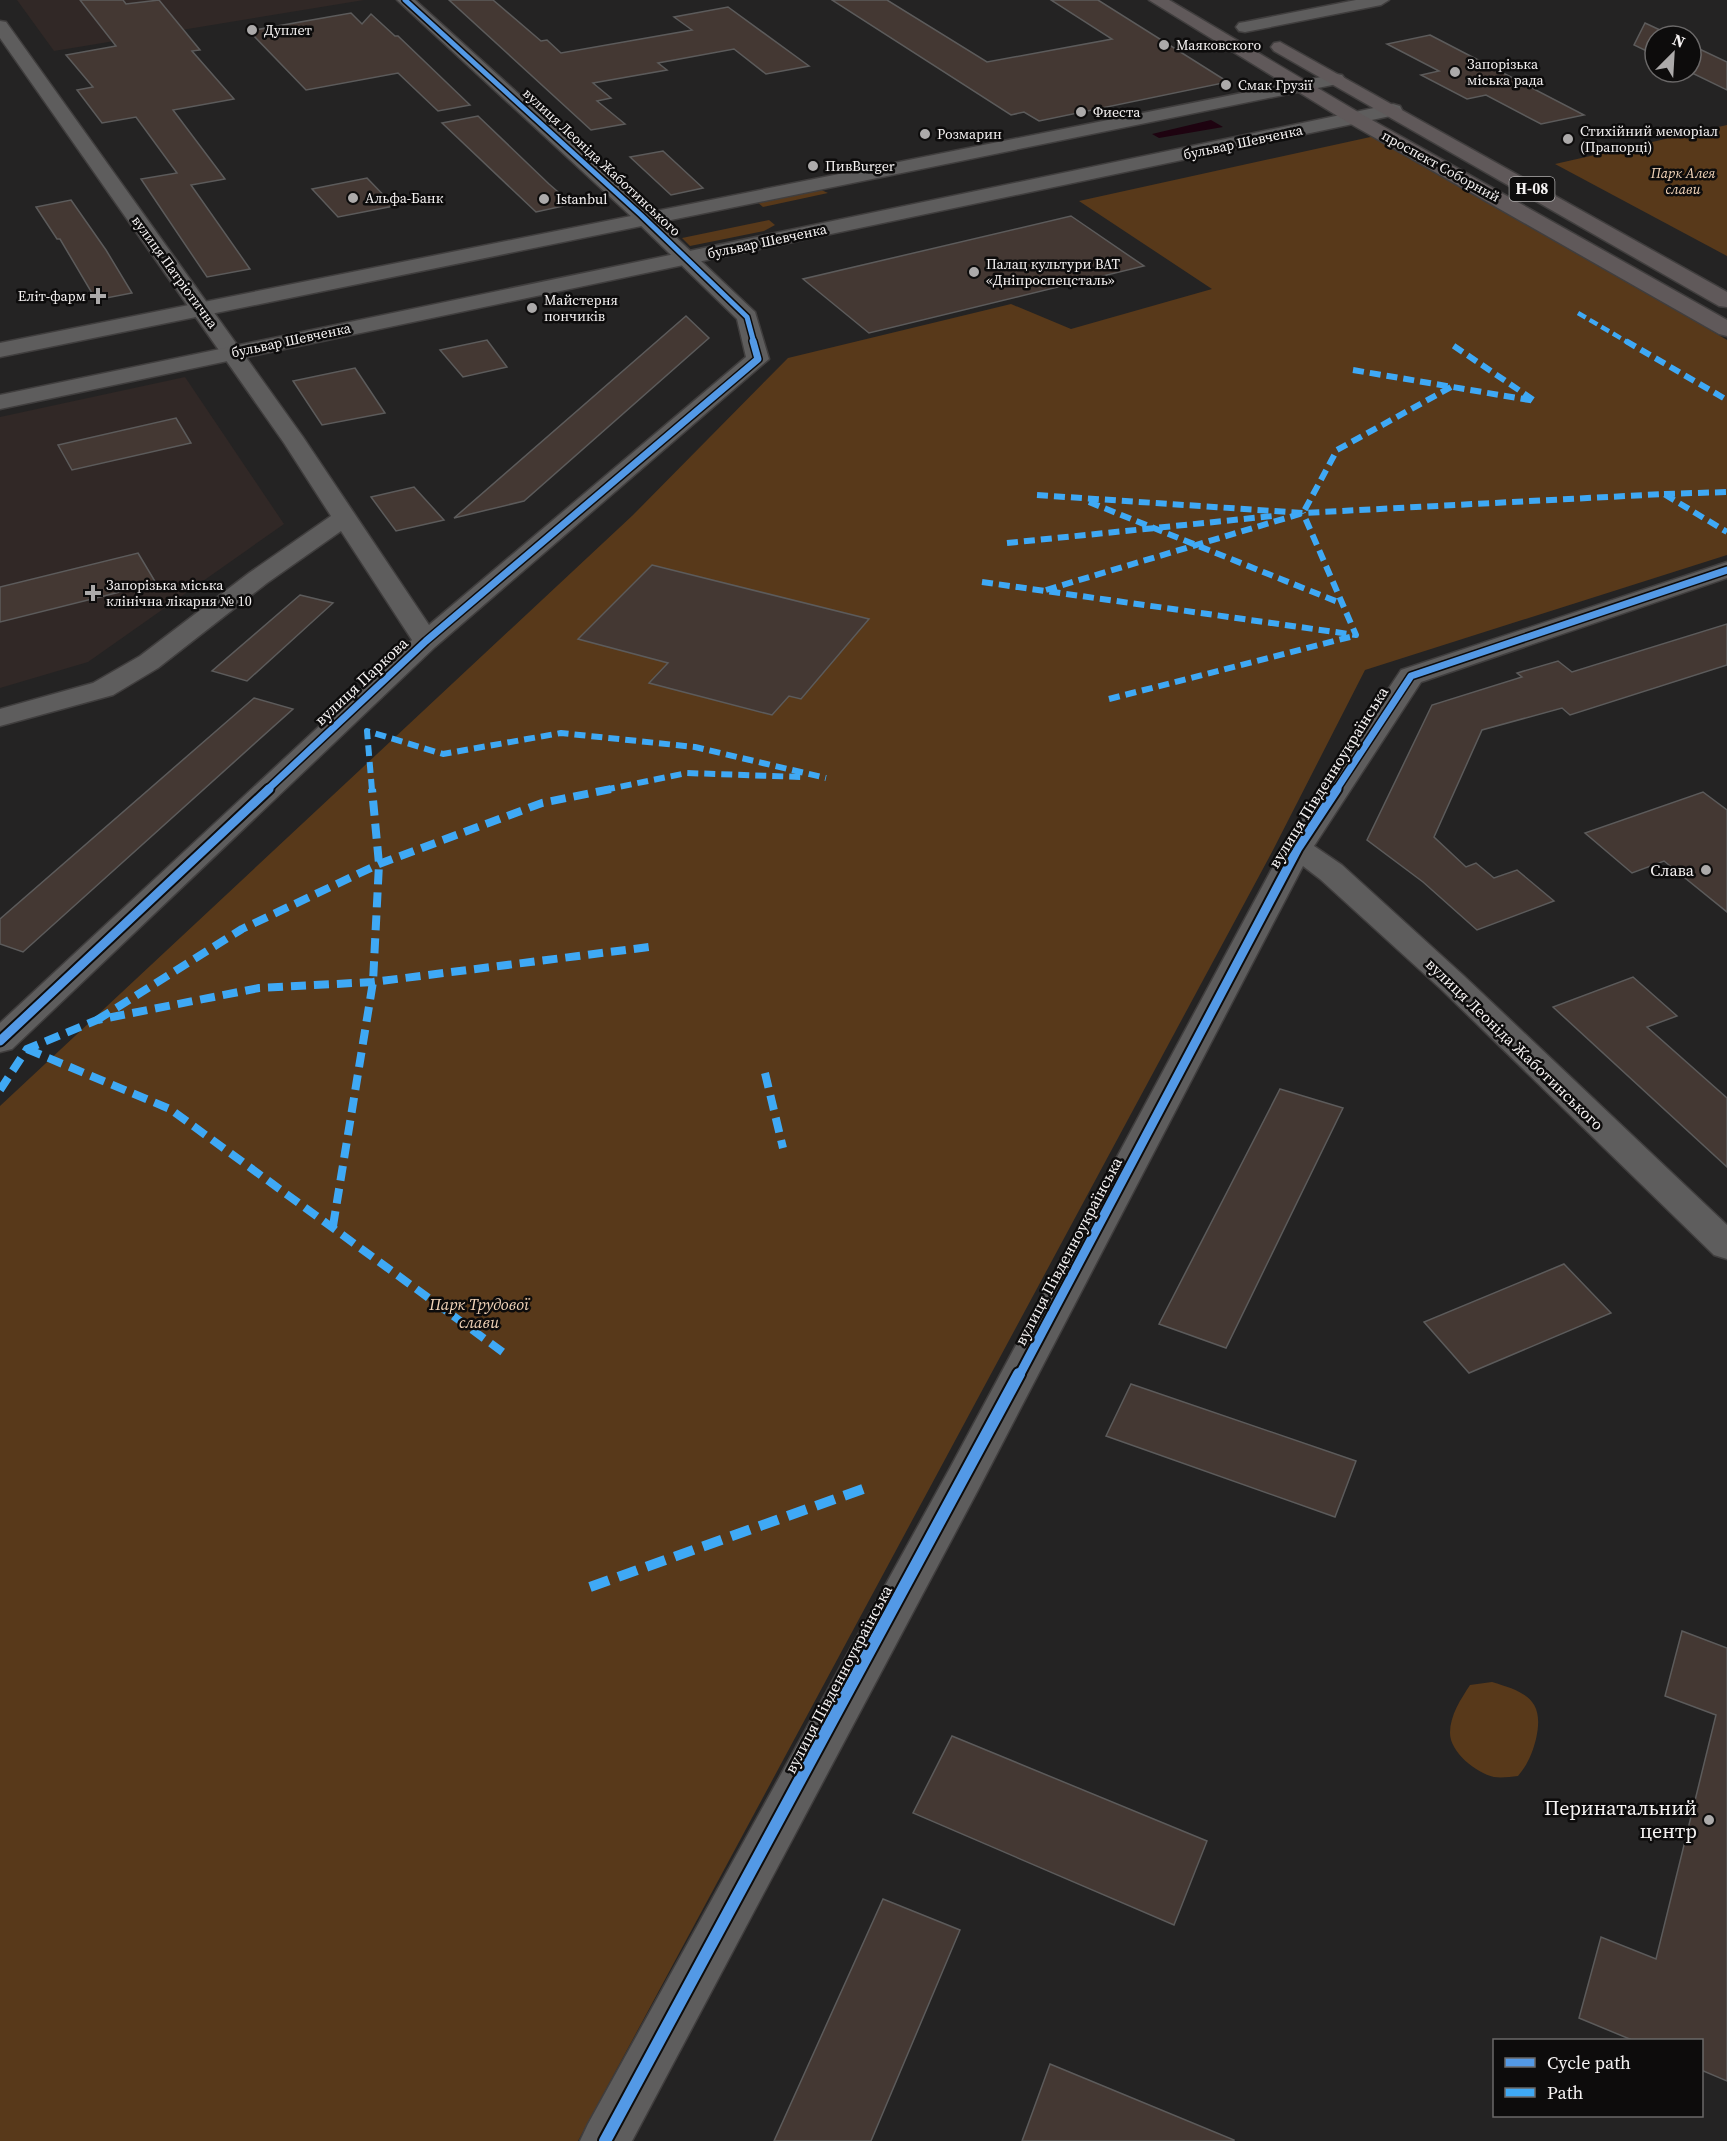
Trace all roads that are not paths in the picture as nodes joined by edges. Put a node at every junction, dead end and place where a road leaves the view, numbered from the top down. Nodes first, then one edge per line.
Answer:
1 (405, 0) edge
2 (1157, 0) edge
3 (1382, 0) edge
4 (1226, 16) dead end
5 (0, 26) edge
6 (1245, 27) junction
7 (1336, 78) junction
8 (1303, 86) junction
9 (1393, 110) junction
10 (1356, 119) junction
11 (646, 220) junction
12 (686, 258) junction
13 (1727, 301) edge
14 (203, 309) junction
15 (1727, 328) edge
16 (0, 350) edge
17 (233, 352) junction
18 (758, 359) joint
19 (0, 402) edge
20 (344, 518) junction
21 (1727, 570) edge
22 (426, 641) junction
23 (0, 718) edge
24 (1298, 848) junction
25 (0, 1041) edge
26 (1727, 1246) edge
27 (605, 2141) edge

1 - 11 street, вулиця Леоніда Жаботинського
2 - 8 main road, проспект Соборний / Н-08
3 - 6 street
4 - 6 main road, проспект Соборний / Н-08
5 - 14 street, вулиця Патріотична
6 - 7 main road, проспект Соборний / Н-08
7 - 8 street
7 - 9 main road, проспект Соборний / Н-08
8 - 10 main road, проспект Соборний / Н-08
8 - 11 street
9 - 10 street, бульвар Шевченка
9 - 13 main road, проспект Соборний / Н-08
10 - 12 street, бульвар Шевченка
10 - 15 main road, проспект Соборний / Н-08
11 - 12 street, вулиця Леоніда Жаботинського
11 - 14 street
12 - 17 street, бульвар Шевченка
12 - 18 street, вулиця Леоніда Жаботинського
14 - 16 street
14 - 17 street, вулиця Патріотична
17 - 19 street, бульвар Шевченка
17 - 20 street, вулиця Патріотична
18 - 22 street, вулиця Паркова
20 - 22 street, вулиця Патріотична
20 - 23 street
21 - 24 street, вулиця Південноукраїнська
22 - 25 street, вулиця Паркова
24 - 26 street, вулиця Леоніда Жаботинського
24 - 27 street, вулиця Південноукраїнська

